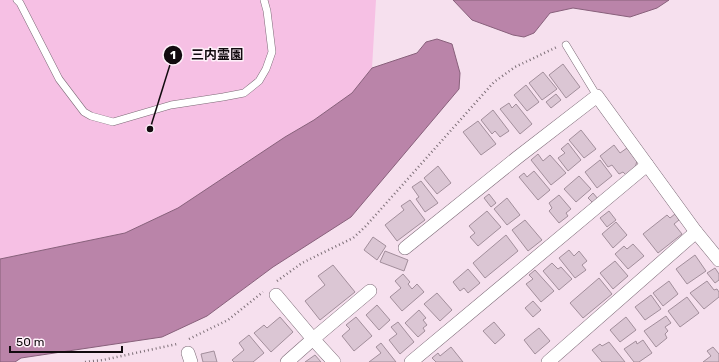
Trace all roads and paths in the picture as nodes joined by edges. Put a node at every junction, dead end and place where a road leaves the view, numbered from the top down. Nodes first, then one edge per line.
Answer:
1 (17, 0) edge
2 (264, 0) edge
3 (566, 45) joint
4 (597, 96) junction
5 (647, 165) junction
6 (696, 232) junction
7 (405, 248) dead end
8 (719, 260) edge
9 (273, 289) junction
10 (370, 291) dead end
11 (313, 339) junction
12 (186, 350) edge
13 (103, 361) edge
14 (85, 362) edge
15 (286, 362) edge
16 (334, 362) edge
17 (411, 362) edge
18 (548, 362) edge

1 - 2 lane
3 - 4 lane
3 - 9 path
4 - 5 street
4 - 7 street
5 - 6 street
5 - 17 street
6 - 8 street
6 - 18 street
9 - 11 street
9 - 12 path
10 - 11 street
11 - 15 street
11 - 16 street
12 - 13 path
13 - 14 path

